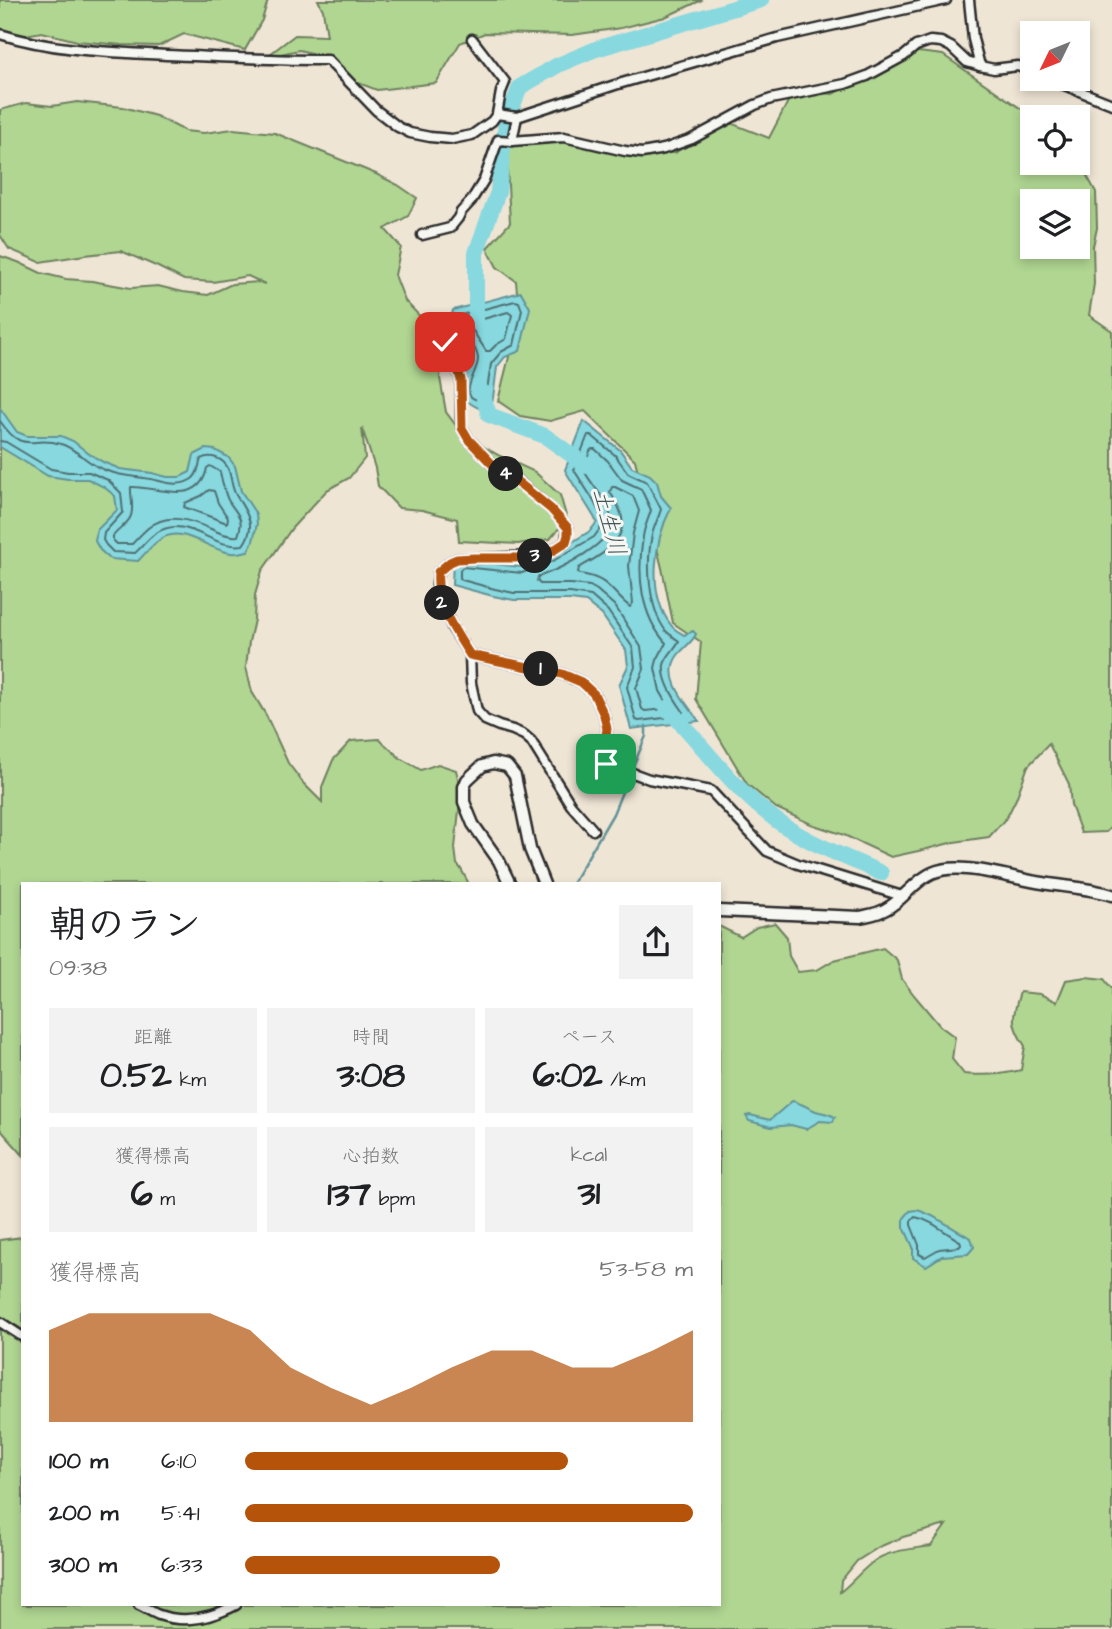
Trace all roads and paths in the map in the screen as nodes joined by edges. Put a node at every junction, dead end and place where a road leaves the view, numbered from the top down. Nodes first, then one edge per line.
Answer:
1 (946, 0) edge
2 (969, 0) edge
3 (0, 34) edge
4 (472, 39) dead end
5 (980, 66) junction
6 (1020, 67) edge
7 (1079, 91) edge
8 (1112, 104) edge
9 (497, 114) junction
10 (515, 117) junction
11 (512, 141) junction
12 (422, 235) dead end
13 (444, 327) dead end
14 (470, 655) junction
15 (593, 830) dead end
16 (509, 882) edge
17 (543, 882) edge
18 (1112, 895) edge
19 (902, 896) junction
20 (721, 911) edge
21 (0, 1322) edge
22 (21, 1336) edge
23 (141, 1606) edge
24 (234, 1606) edge

1 - 10 street
2 - 5 street
3 - 9 street
4 - 9 street
5 - 6 street
5 - 11 street
7 - 8 street
9 - 10 street
10 - 11 street
11 - 12 street
13 - 14 street
14 - 15 street
14 - 19 street
16 - 17 street
18 - 19 street
19 - 20 street
21 - 22 street
23 - 24 street

